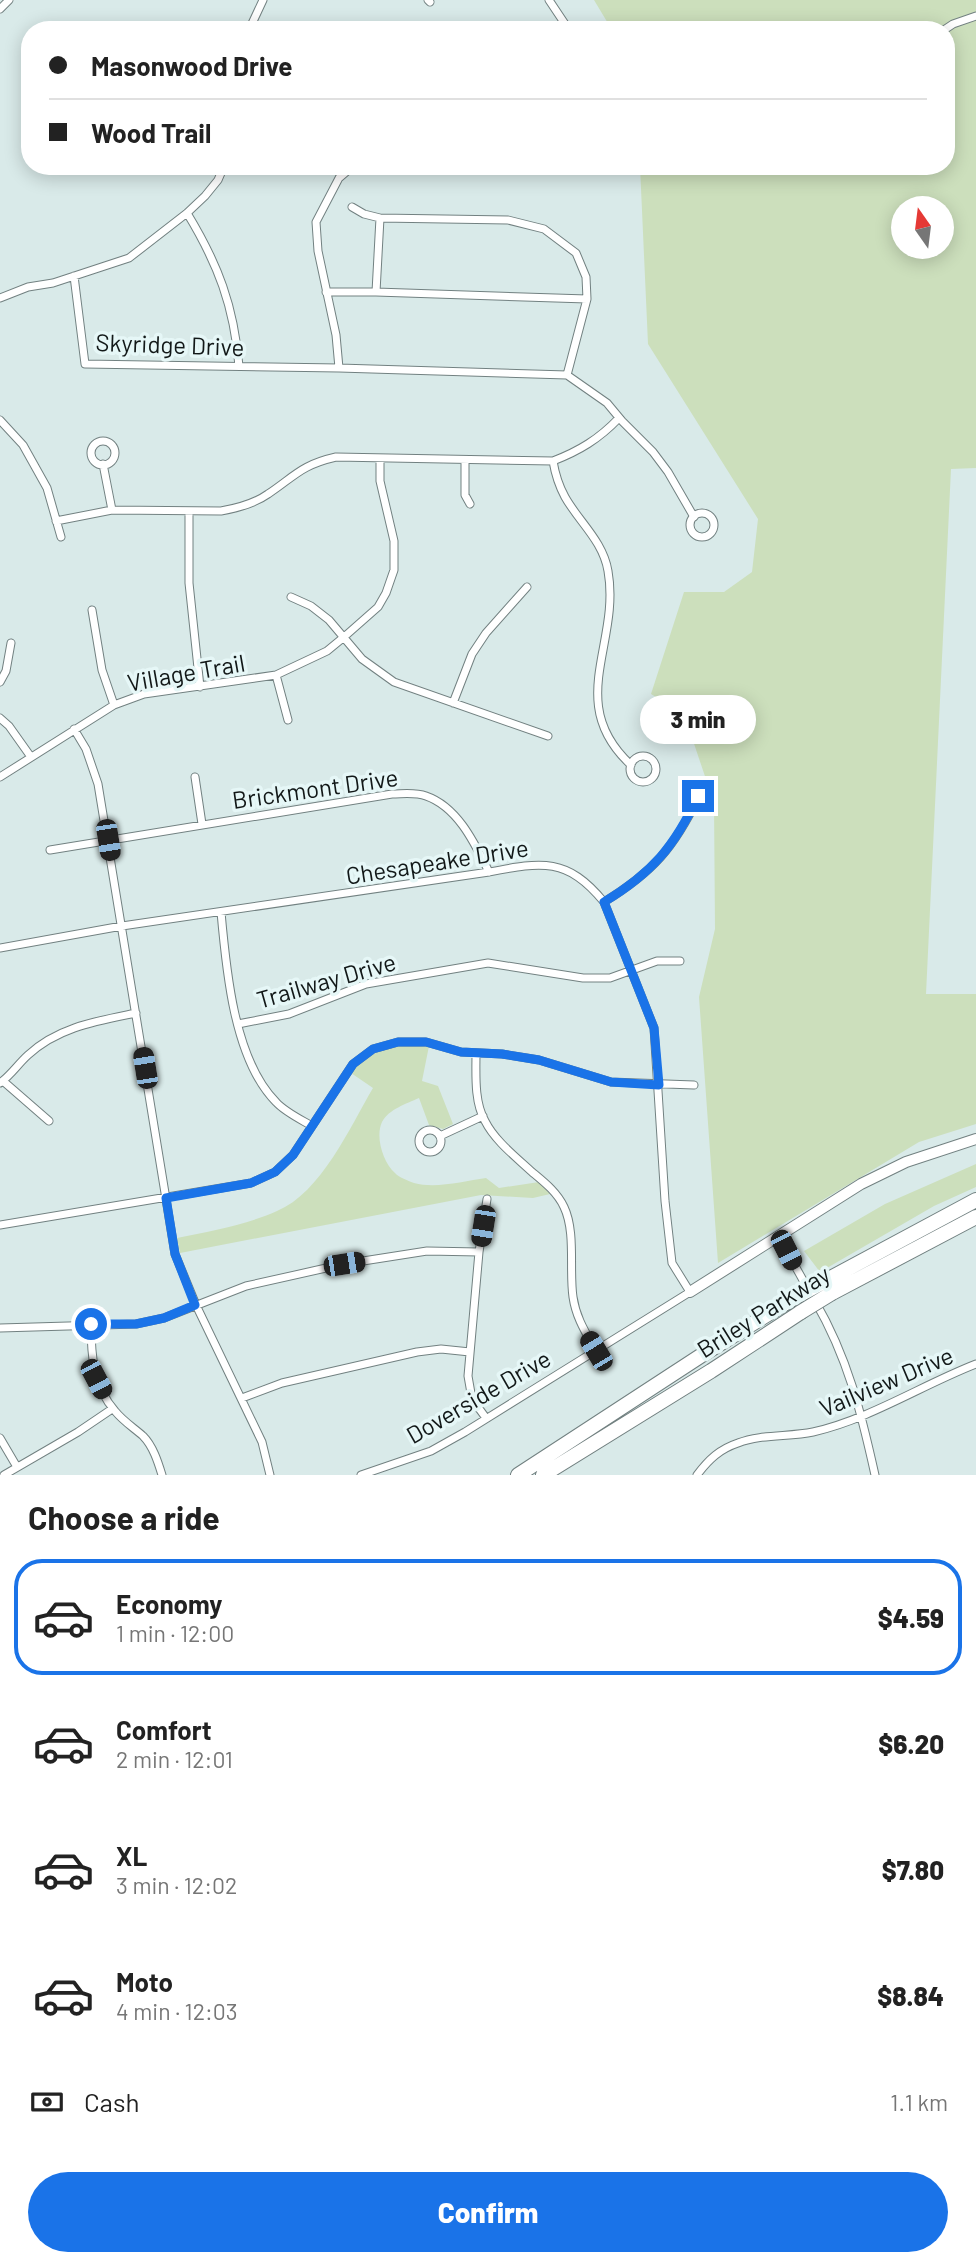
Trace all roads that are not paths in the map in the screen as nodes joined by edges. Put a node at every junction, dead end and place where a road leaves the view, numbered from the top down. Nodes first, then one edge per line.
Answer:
1 (9, 0) edge
2 (263, 0) edge
3 (549, 0) edge
4 (0, 9) edge
5 (976, 16) edge
6 (253, 21) edge
7 (563, 21) edge
8 (955, 23) edge
9 (220, 175) edge
10 (342, 175) edge
11 (352, 207) dead end
12 (187, 213) junction
13 (380, 218) junction
14 (74, 276) junction
15 (326, 292) junction
16 (376, 292) junction
17 (0, 298) edge
18 (587, 299) junction
19 (239, 366) junction
20 (338, 369) junction
21 (567, 375) junction
22 (619, 418) junction
23 (0, 420) edge
24 (380, 458) junction
25 (465, 461) junction
26 (553, 461) junction
27 (103, 464) dead end
28 (470, 504) dead end
29 (111, 510) junction
30 (189, 510) junction
31 (694, 517) dead end
32 (56, 521) junction
33 (61, 537) dead end
34 (527, 587) dead end
35 (290, 597) dead end
36 (92, 610) dead end
37 (344, 637) junction
38 (11, 643) dead end
39 (276, 675) junction
40 (0, 681) edge
41 (200, 687) junction
42 (453, 703) junction
43 (114, 705) junction
44 (0, 718) edge
45 (288, 720) dead end
46 (74, 729) junction
47 (548, 736) dead end
48 (30, 757) junction
49 (631, 765) dead end
50 (0, 777) edge
51 (195, 777) dead end
52 (698, 796) dead end
53 (202, 824) junction
54 (108, 840) junction
55 (50, 850) dead end
56 (489, 872) junction
57 (604, 902) junction
58 (221, 912) junction
59 (122, 926) junction
60 (0, 948) edge
61 (680, 961) dead end
62 (630, 971) junction
63 (136, 1013) junction
64 (238, 1024) junction
65 (476, 1053) junction
66 (1, 1082) edge
67 (659, 1085) junction
68 (694, 1086) dead end
69 (483, 1116) junction
70 (49, 1121) dead end
71 (312, 1126) junction
72 (440, 1136) dead end
73 (976, 1139) edge
74 (166, 1198) junction
75 (487, 1199) dead end
76 (976, 1200) edge
77 (976, 1217) edge
78 (0, 1225) edge
79 (779, 1237) junction
80 (479, 1252) junction
81 (828, 1287) junction
82 (690, 1292) junction
83 (195, 1305) junction
84 (91, 1324) junction
85 (0, 1328) edge
86 (596, 1351) junction
87 (470, 1352) junction
88 (976, 1364) edge
89 (242, 1398) junction
90 (113, 1409) junction
91 (862, 1415) junction
92 (486, 1418) junction
93 (0, 1438) edge
94 (17, 1466) junction
95 (4, 1475) edge
96 (162, 1475) edge
97 (270, 1475) edge
98 (361, 1475) edge
99 (518, 1475) edge
100 (544, 1475) edge
101 (697, 1475) edge
102 (875, 1475) edge

1 - 4 street
2 - 6 street
3 - 7 street
5 - 8 street
9 - 12 street
10 - 15 street
11 - 13 street
12 - 14 street
12 - 19 street
13 - 16 street
13 - 18 street
14 - 17 street
14 - 19 street, Skyridge Drive
15 - 16 street
15 - 20 street
16 - 18 street
18 - 21 street
19 - 20 street, Skyridge Drive
20 - 21 street, Skyridge Drive
21 - 22 street
22 - 26 street
22 - 31 street
23 - 32 street
24 - 25 street
24 - 30 street
24 - 37 street, Village Trail
25 - 26 street
25 - 28 street
26 - 49 street
27 - 29 street
29 - 30 street
29 - 32 street
30 - 41 street
32 - 33 street
34 - 42 street
35 - 37 street
36 - 43 street
37 - 39 street, Village Trail
37 - 42 street
38 - 40 street
39 - 41 street, Village Trail
39 - 45 street
41 - 43 street, Village Trail
42 - 47 street
43 - 46 street, Village Trail
44 - 48 street
46 - 48 street, Village Trail
46 - 54 street
48 - 50 street, Village Trail
51 - 53 street
52 - 57 street
53 - 54 street, Brickmont Drive
53 - 56 street, Brickmont Drive
54 - 55 street, Brickmont Drive
54 - 59 street
56 - 57 street, Chesapeake Drive
56 - 58 street, Chesapeake Drive
57 - 62 street, Chesapeake Drive
58 - 59 street, Chesapeake Drive
58 - 64 street
59 - 60 street, Chesapeake Drive
59 - 63 street
61 - 62 street, Trailway Drive
62 - 64 street, Trailway Drive
62 - 67 street, Chesapeake Drive
63 - 66 street
63 - 74 street
64 - 71 street
65 - 67 street
65 - 69 street
65 - 71 street
66 - 70 street
67 - 68 street
67 - 82 street, Chesapeake Drive
69 - 72 street
69 - 86 street
71 - 74 street
73 - 79 street, Doverside Drive
74 - 78 street
74 - 83 street
75 - 80 street
76 - 81 highway, Briley Parkway
77 - 81 highway, Briley Parkway
79 - 82 street, Doverside Drive
79 - 91 street
80 - 83 street
80 - 87 street
81 - 99 highway, Briley Parkway, bridge
81 - 100 highway, Briley Parkway, bridge
82 - 86 street, Doverside Drive
83 - 84 street
83 - 89 street
84 - 85 street
84 - 90 street
86 - 92 street, Doverside Drive
87 - 89 street
87 - 92 street
88 - 91 street, Vailview Drive
89 - 97 street
90 - 94 street
90 - 96 street
91 - 101 street, Vailview Drive
91 - 102 street
92 - 98 street, Doverside Drive
93 - 94 street
94 - 95 street

